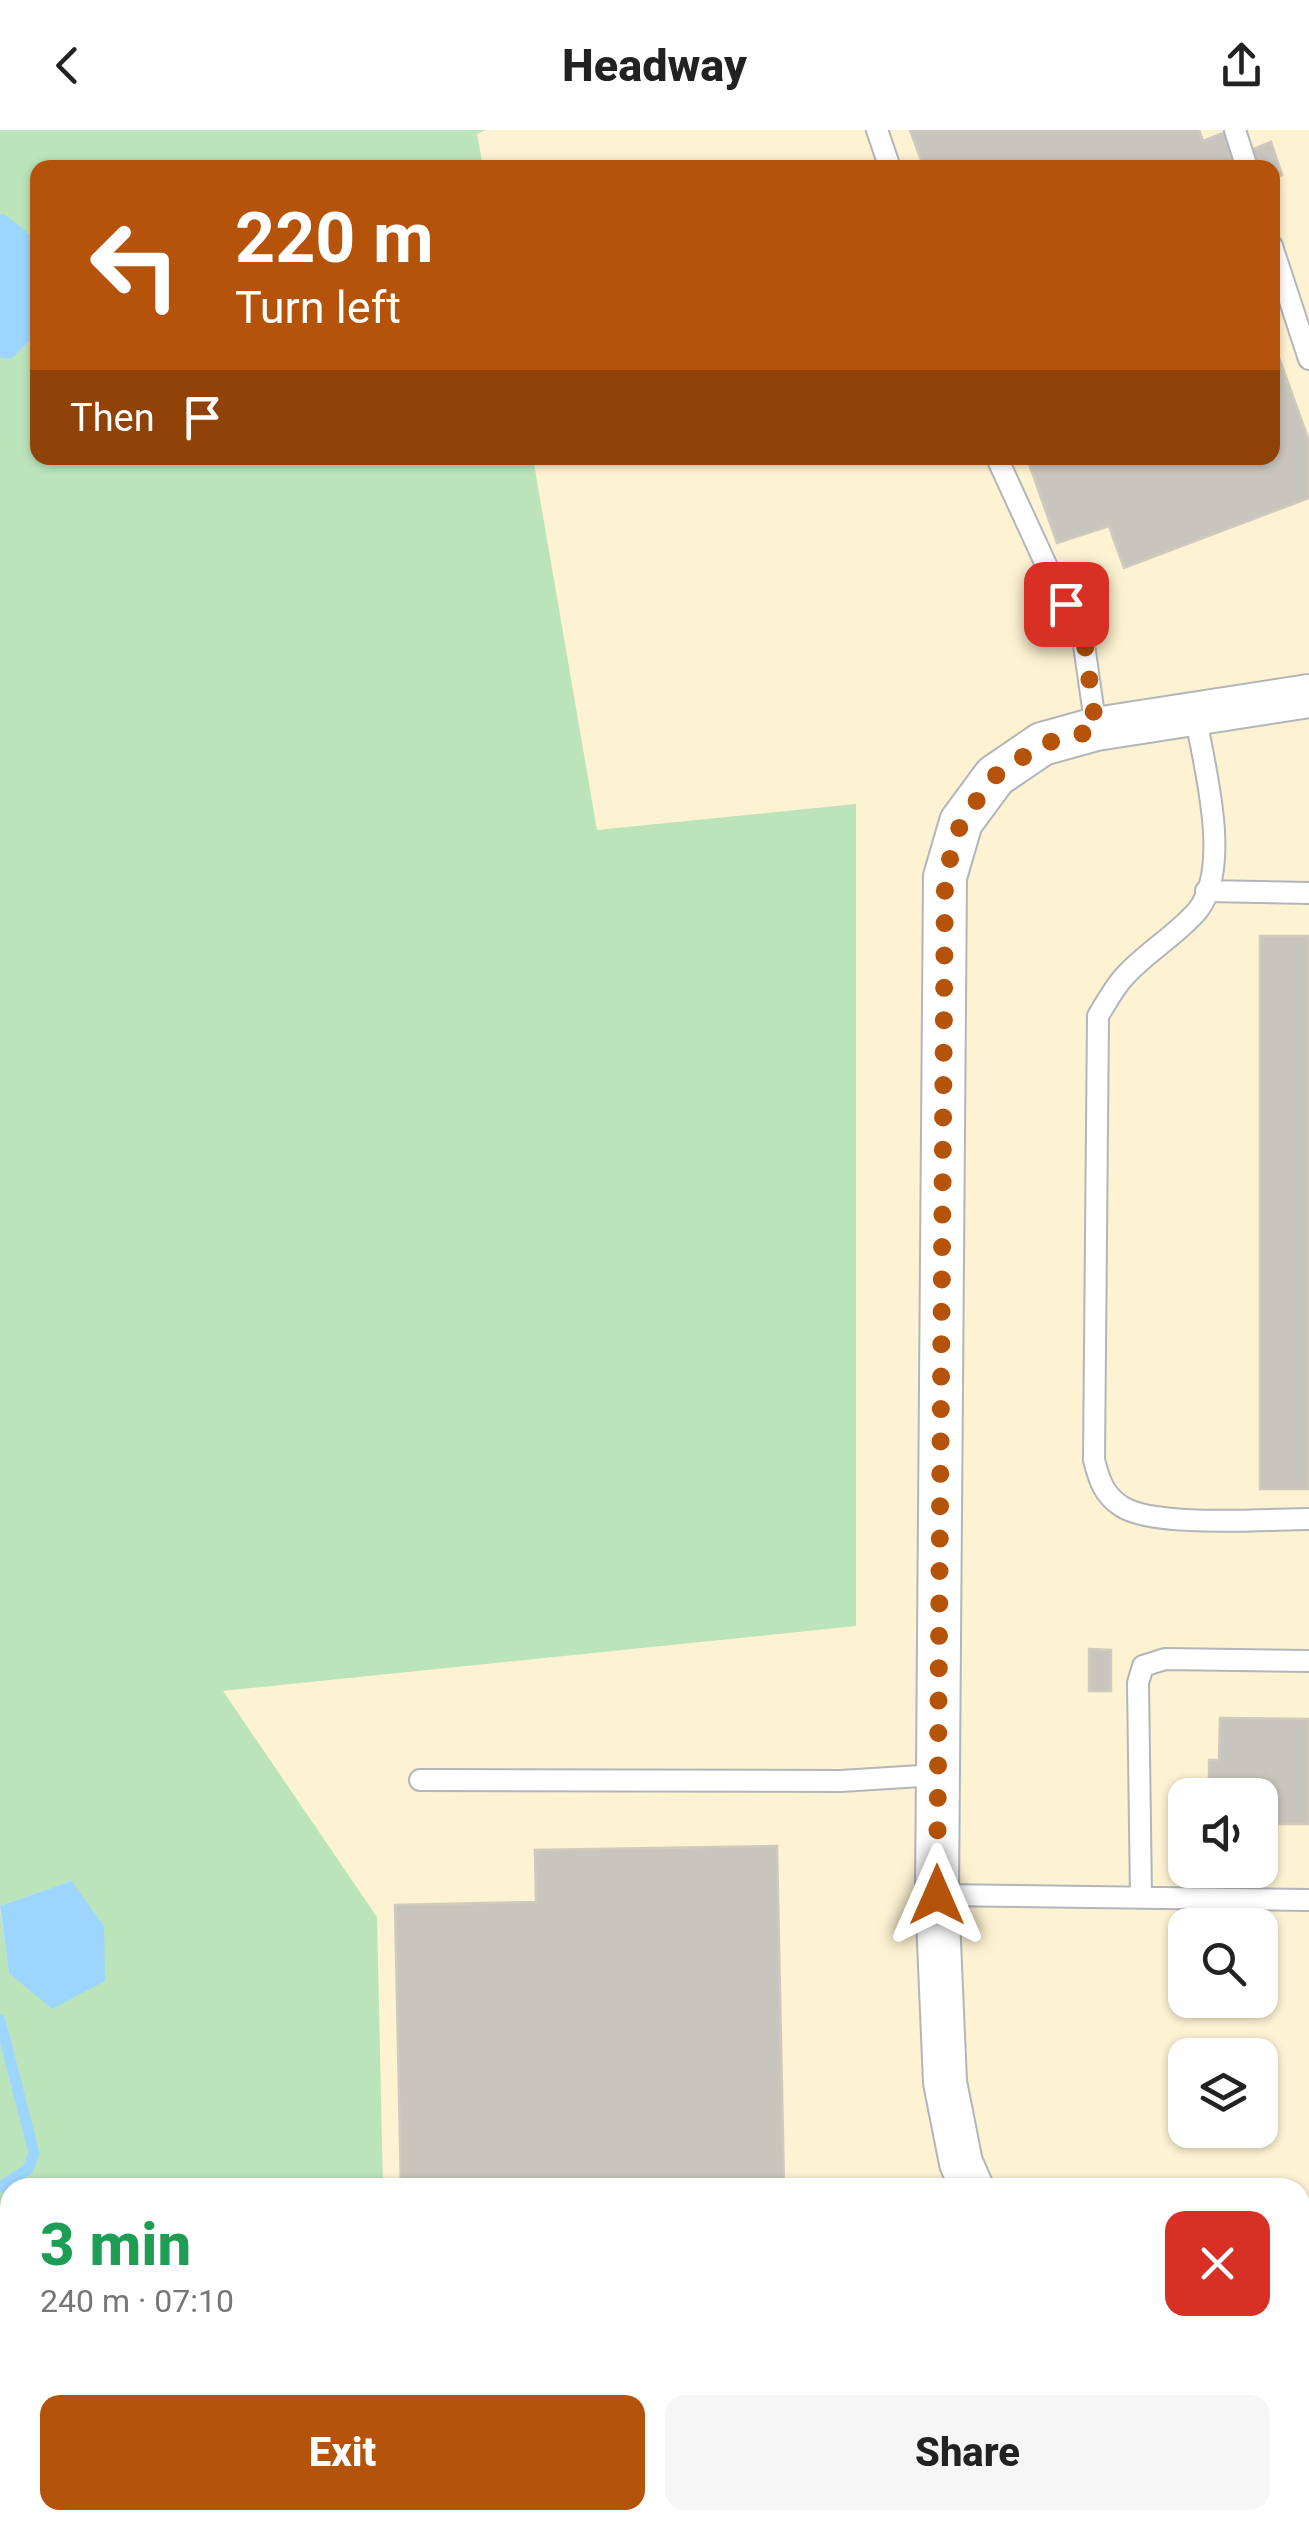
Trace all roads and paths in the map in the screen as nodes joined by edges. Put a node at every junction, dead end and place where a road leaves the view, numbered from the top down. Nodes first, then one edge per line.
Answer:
1 (877, 130) edge
2 (1235, 130) edge
3 (887, 160) edge
4 (1244, 160) edge
5 (1280, 271) edge
6 (1309, 360) edge
7 (1000, 465) edge
8 (1309, 696) edge
9 (1195, 714) junction
10 (1096, 730) junction
11 (1206, 891) junction
12 (1309, 893) edge
13 (1309, 1519) edge
14 (1309, 1661) edge
15 (937, 1776) junction
16 (420, 1780) dead end
17 (937, 1895) junction
18 (1141, 1897) junction
19 (1309, 1900) edge
20 (968, 2178) edge

1 - 3 lane
2 - 4 lane
5 - 6 lane
7 - 10 lane
8 - 9 street
9 - 10 street
9 - 11 lane
10 - 15 street
11 - 12 lane
11 - 13 lane
14 - 18 lane
15 - 16 lane
15 - 17 street
17 - 18 lane
17 - 20 street
18 - 19 lane

